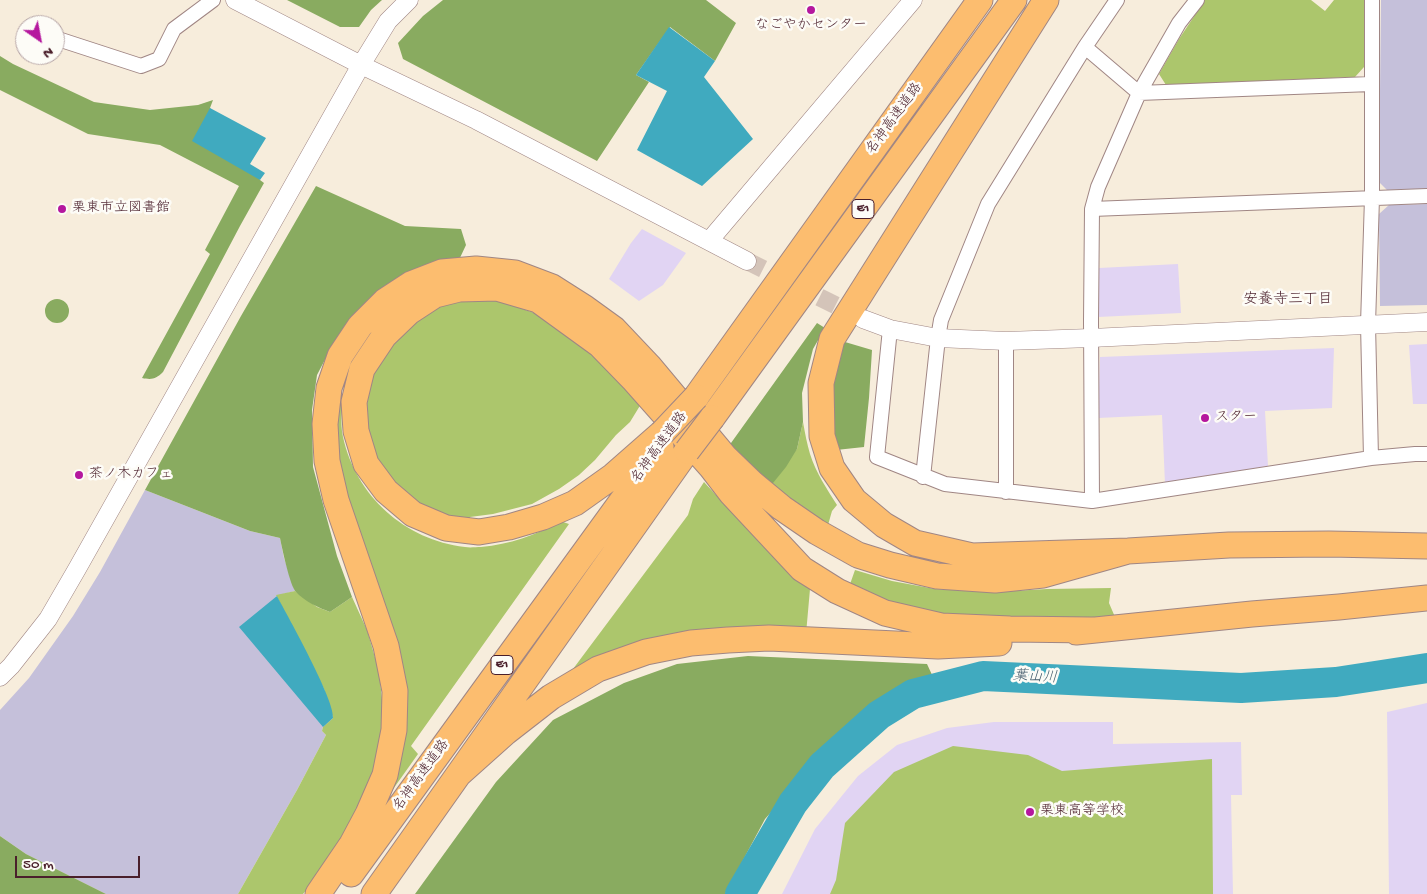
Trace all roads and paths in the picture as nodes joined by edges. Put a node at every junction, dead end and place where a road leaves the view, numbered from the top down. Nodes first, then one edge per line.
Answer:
1 (213, 0) edge
2 (235, 0) edge
3 (409, 0) edge
4 (913, 0) edge
5 (980, 0) edge
6 (1014, 0) edge
7 (1046, 0) edge
8 (1117, 0) edge
9 (1197, 0) edge
10 (1372, 0) edge
11 (65, 41) edge
12 (1085, 47) junction
13 (361, 65) junction
14 (1371, 84) junction
15 (1139, 93) junction
16 (1427, 196) edge
17 (1372, 198) junction
18 (1092, 209) junction
19 (709, 241) junction
20 (747, 262) tunnel mouth
21 (863, 319) tunnel mouth
22 (1427, 322) edge
23 (1368, 324) junction
24 (890, 329) junction
25 (938, 338) junction
26 (1091, 338) junction
27 (1006, 341) junction
28 (672, 440) junction
29 (1427, 454) edge
30 (1371, 458) junction
31 (923, 476) junction
32 (1006, 492) junction
33 (1092, 502) junction
34 (1427, 546) edge
35 (1128, 551) junction
36 (1427, 598) edge
37 (1092, 630) junction
38 (0, 678) edge
39 (459, 774) junction
40 (318, 894) edge
41 (336, 894) edge
42 (374, 894) edge

1 - 11 street
2 - 13 street
3 - 13 street
4 - 19 street
5 - 28 highway, 名神高速道路 / E1, bridge
6 - 28 highway, 名神高速道路 / E1, bridge
7 - 35 highway
8 - 12 street
9 - 15 street
10 - 14 street
12 - 15 street
12 - 25 street
13 - 19 street
13 - 38 street
14 - 15 street
14 - 17 street
15 - 18 street
16 - 17 street
17 - 18 street
17 - 23 street
18 - 26 street
19 - 20 street
21 - 24 street
22 - 23 street
23 - 26 street
23 - 30 street
24 - 25 street
24 - 31 street
25 - 27 street
25 - 31 street
26 - 27 street
26 - 33 street
27 - 32 street
28 - 37 highway
28 - 39 highway, 名神高速道路 / E1
28 - 41 highway, 名神高速道路 / E1
29 - 30 street
30 - 33 street
31 - 32 street
32 - 33 street
34 - 35 highway
35 - 40 highway
36 - 37 highway
37 - 39 highway
39 - 42 highway, 名神高速道路 / E1

